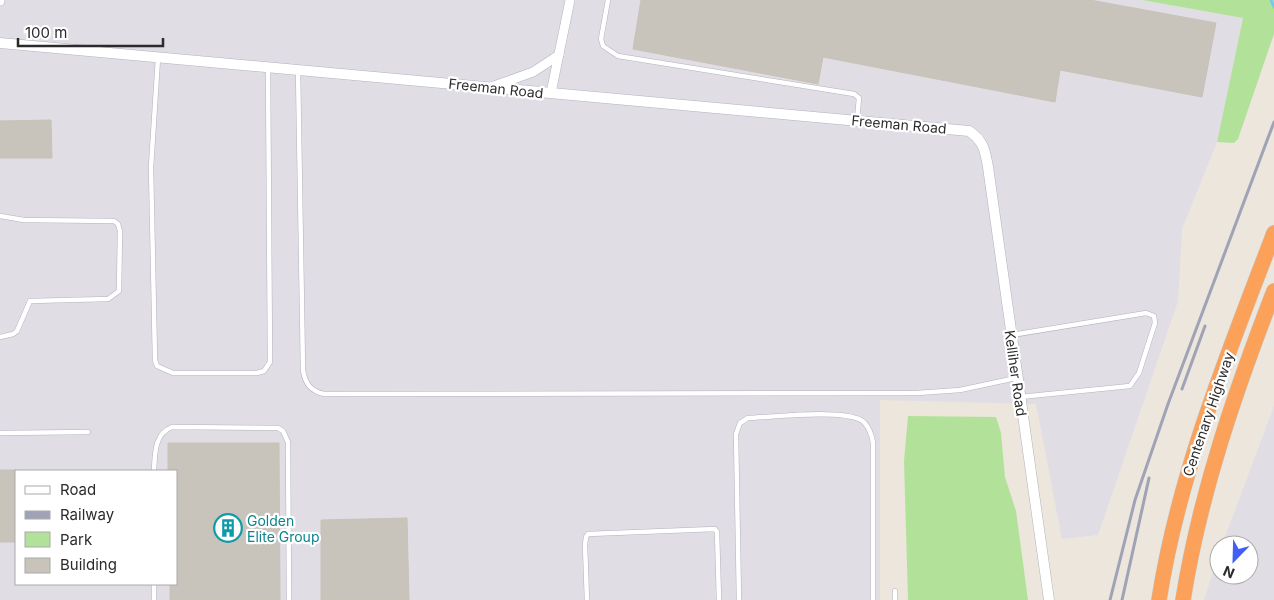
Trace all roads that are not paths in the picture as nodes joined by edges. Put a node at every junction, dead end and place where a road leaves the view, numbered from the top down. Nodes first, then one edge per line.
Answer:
1 (570, 0) edge
2 (608, 0) edge
3 (0, 43) edge
4 (559, 55) junction
5 (158, 58) junction
6 (268, 68) junction
7 (298, 70) junction
8 (491, 87) junction
9 (552, 94) junction
10 (857, 120) junction
11 (984, 146) joint
12 (0, 216) edge
13 (1274, 234) edge
14 (1274, 291) edge
15 (1011, 335) junction
16 (0, 337) edge
17 (1016, 378) junction
18 (1019, 397) junction
19 (88, 432) dead end
20 (0, 433) edge
21 (154, 470) edge
22 (154, 585) edge
23 (895, 591) dead end
24 (154, 600) edge
25 (289, 600) edge
26 (587, 600) edge
27 (719, 600) edge
28 (739, 600) edge
29 (873, 600) edge
30 (895, 600) edge
31 (1049, 600) edge
32 (1159, 600) edge
33 (1183, 600) edge

1 - 4 street
2 - 10 lane
3 - 5 street, Freeman Road
4 - 8 street
4 - 9 street
5 - 6 street, Freeman Road
5 - 6 lane
6 - 7 street, Freeman Road
7 - 8 street, Freeman Road
7 - 17 lane
8 - 9 street, Freeman Road
9 - 10 street, Freeman Road
10 - 11 street, Freeman Road
11 - 15 street, Kelliher Road
12 - 16 lane
13 - 32 highway, Centenary Highway
14 - 33 highway, Centenary Highway
15 - 17 street, Kelliher Road
15 - 18 lane
17 - 18 street, Kelliher Road
18 - 31 street, Kelliher Road
19 - 20 lane
21 - 25 lane
22 - 24 lane
23 - 30 lane
26 - 27 lane
28 - 29 lane

